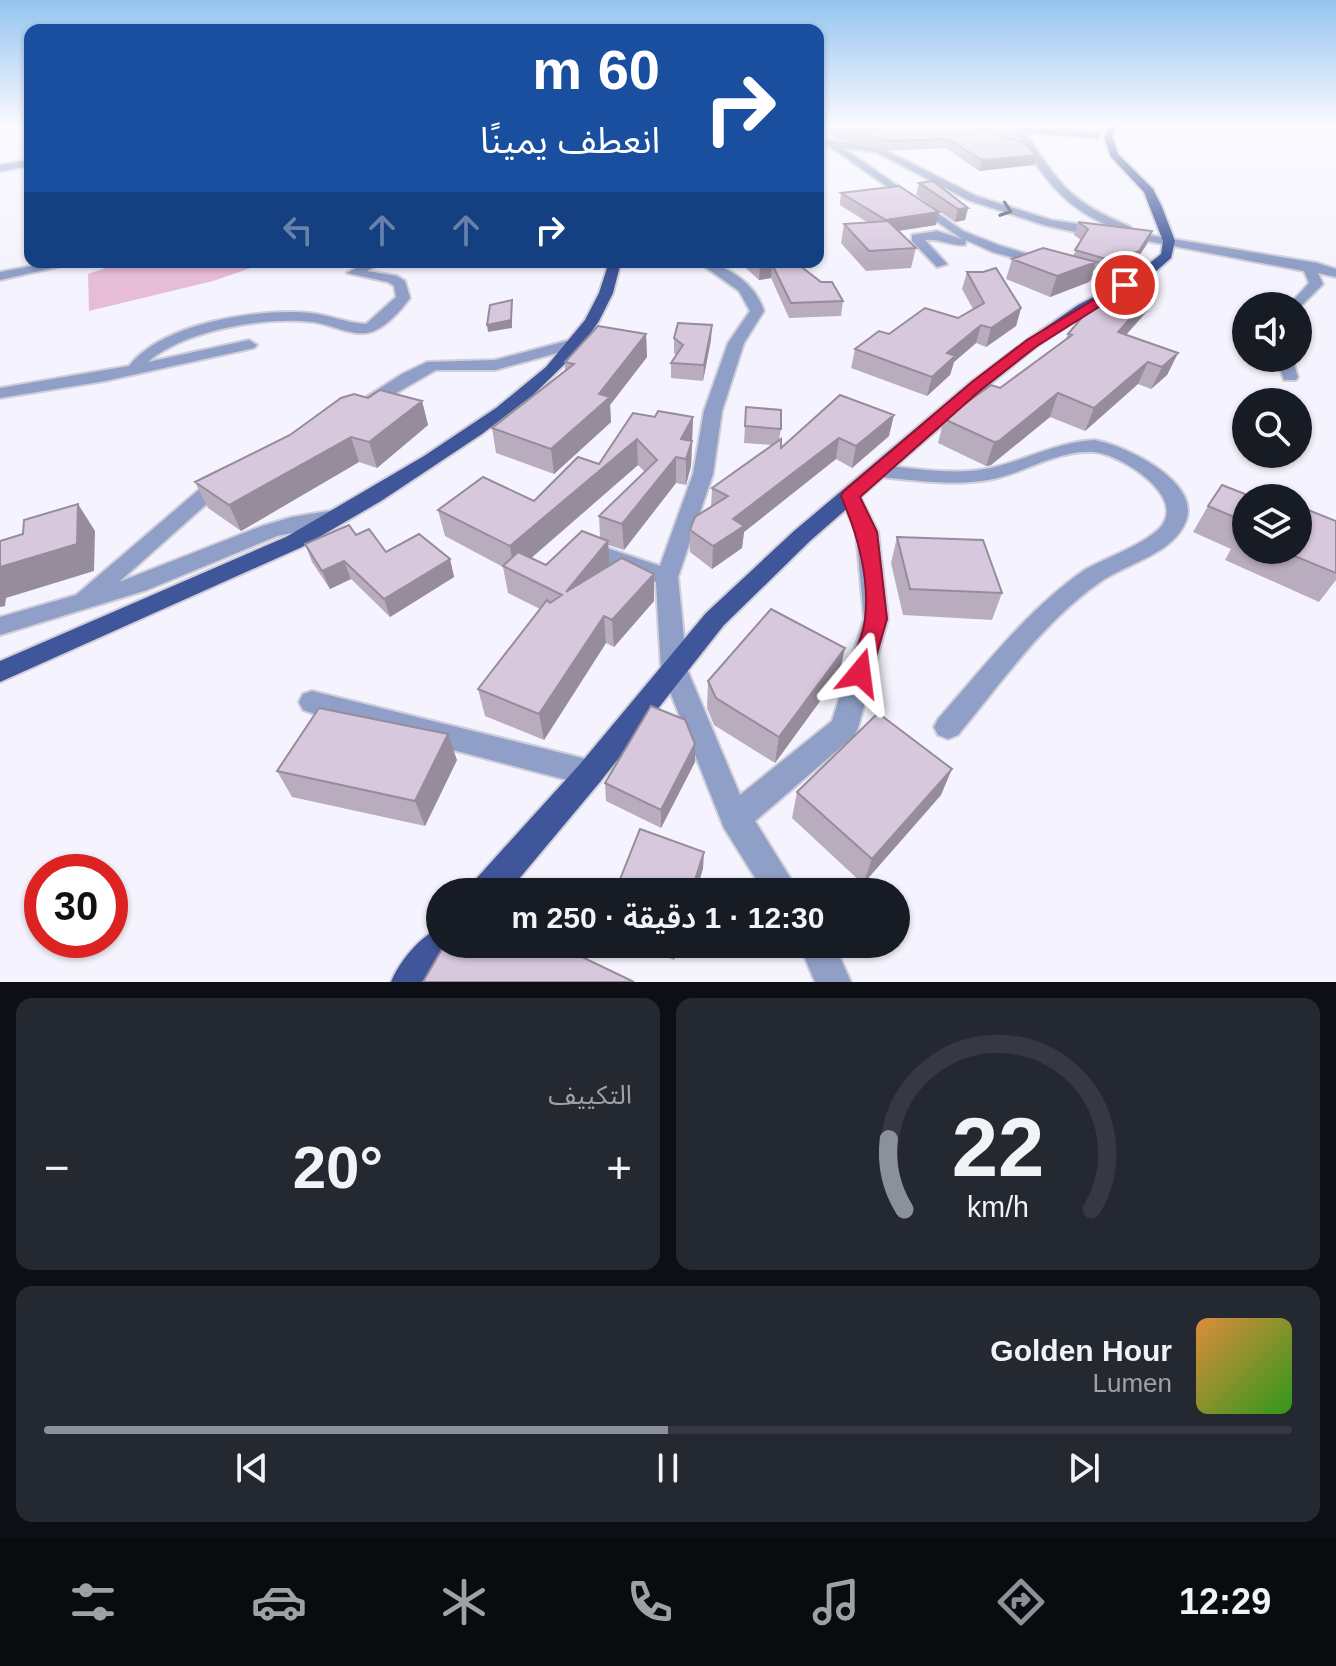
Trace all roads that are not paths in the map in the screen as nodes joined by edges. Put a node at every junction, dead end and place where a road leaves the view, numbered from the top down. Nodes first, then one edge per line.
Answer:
1 (866, 170) edge
2 (919, 170) edge
3 (1045, 170) edge
4 (1128, 170) edge
5 (1147, 237) junction
6 (1169, 241) junction
7 (1029, 259) junction
8 (1336, 261) edge
9 (941, 264) dead end
10 (42, 268) edge
11 (364, 268) edge
12 (614, 268) edge
13 (713, 268) edge
14 (1310, 270) junction
15 (1336, 273) edge
16 (0, 276) edge
17 (1125, 285) junction
18 (1308, 292) edge
19 (574, 344) junction
20 (249, 345) dead end
21 (134, 370) junction
22 (1288, 372) edge
23 (1290, 377) dead end
24 (0, 393) edge
25 (349, 415) edge
26 (237, 467) edge
27 (878, 471) junction
28 (850, 496) junction
29 (341, 516) junction
30 (575, 543) edge
31 (667, 577) junction
32 (81, 602) junction
33 (0, 626) edge
34 (674, 669) junction
35 (0, 672) edge
36 (312, 702) dead end
37 (948, 727) dead end
38 (590, 773) junction
39 (735, 818) junction
40 (499, 878) edge
41 (774, 878) edge
42 (430, 958) edge
43 (822, 958) edge
44 (409, 982) edge
45 (833, 982) edge

1 - 7 street
2 -> 5 street
3 - 5 street
4 - 6 main road
5 - 6 street
6 - 14 street
6 - 17 main road
7 - 9 street
7 - 17 street
8 - 14 street
10 - 16 street
11 - 21 street
12 - 19 main road
13 - 31 street
14 - 15 street
14 - 18 street
17 - 27 main road
19 - 25 street
19 - 29 main road
20 - 21 street
21 - 24 street
22 - 23 street
26 - 32 street
27 - 28 main road
27 - 37 street
28 - 34 main road
28 - 39 street
29 - 32 street
29 - 35 main road
30 - 31 street
31 - 34 street
32 - 33 street
34 - 38 main road
34 - 39 street
36 - 38 street
38 - 40 main road
39 - 41 street
42 - 44 main road
43 - 45 street

